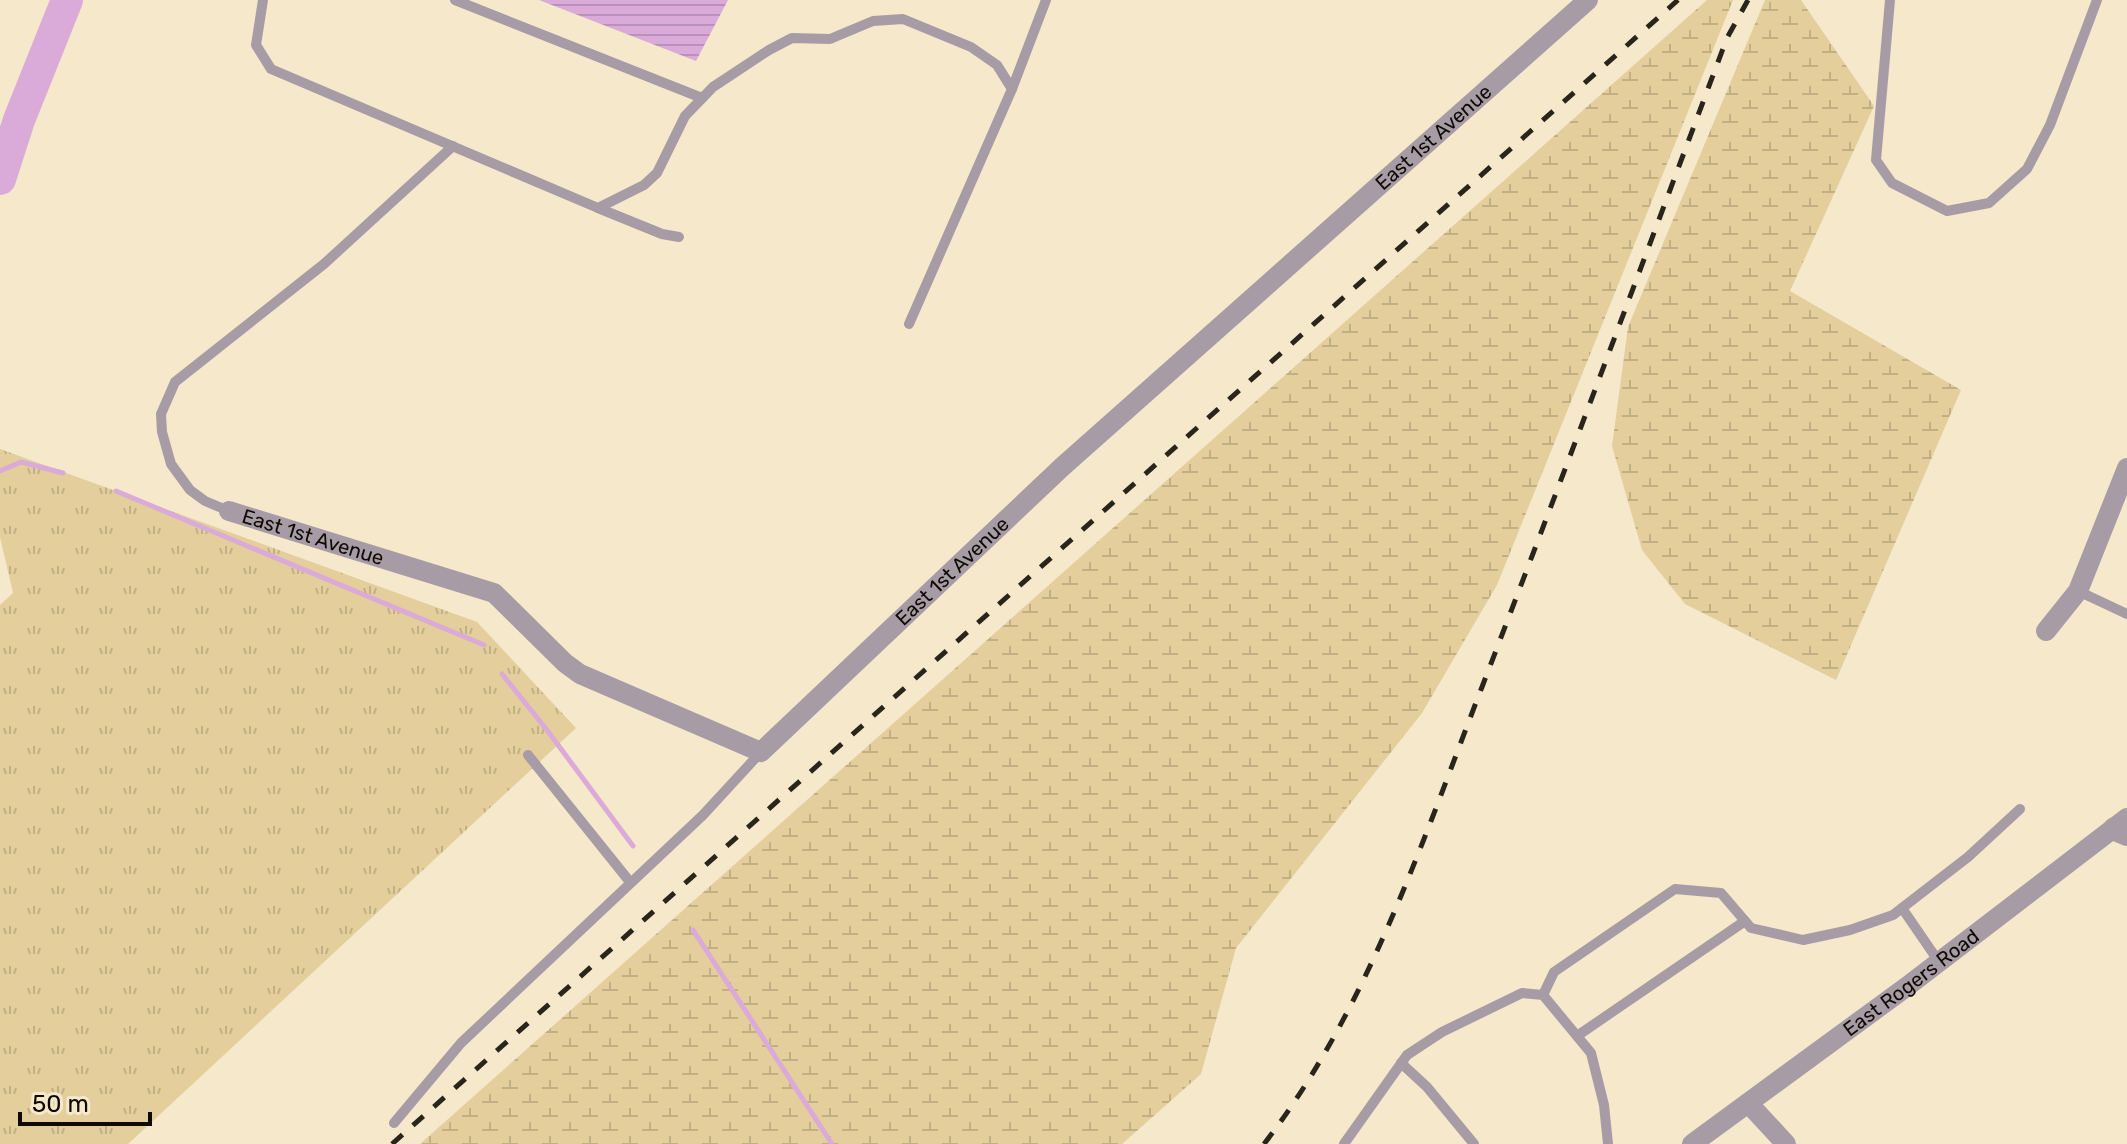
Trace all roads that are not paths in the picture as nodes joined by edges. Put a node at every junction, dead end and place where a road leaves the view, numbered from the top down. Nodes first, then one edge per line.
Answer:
1 (263, 0) edge
2 (455, 0) edge
3 (1046, 0) edge
4 (1588, 0) edge
5 (1890, 0) edge
6 (2097, 0) edge
7 (1012, 89) junction
8 (702, 98) junction
9 (453, 146) junction
10 (598, 208) junction
11 (679, 237) dead end
12 (909, 324) dead end
13 (2127, 468) edge
14 (229, 511) joint
15 (2078, 591) junction
16 (2127, 614) edge
17 (2046, 631) dead end
18 (761, 752) junction
19 (528, 755) dead end
20 (2020, 809) dead end
21 (2123, 827) edge
22 (630, 882) junction
23 (1902, 908) junction
24 (1745, 921) junction
25 (1939, 962) junction
26 (1543, 995) junction
27 (1577, 1036) junction
28 (1401, 1063) junction
29 (1749, 1104) junction
30 (394, 1123) dead end
31 (1344, 1144) edge
32 (1474, 1144) edge
33 (1608, 1144) edge
34 (1692, 1144) edge
35 (1786, 1144) edge

1 - 9 lane
2 - 8 lane
3 - 7 lane
4 - 18 street, East 1st Avenue
5 - 6 lane
7 - 8 lane
7 - 12 lane
8 - 10 lane
9 - 10 lane
9 - 14 lane
10 - 11 lane
13 - 15 street
14 - 18 street, East 1st Avenue
15 - 16 lane
15 - 17 street
18 - 22 lane
19 - 22 lane
20 - 23 lane
21 - 25 street, East Rogers Road
22 - 30 lane
23 - 24 lane
23 - 25 lane
24 - 26 lane
24 - 27 lane
25 - 29 street, East Rogers Road
26 - 27 lane
26 - 28 lane
27 - 33 lane
28 - 31 lane
28 - 32 lane
29 - 34 street, East Rogers Road
29 - 35 street

